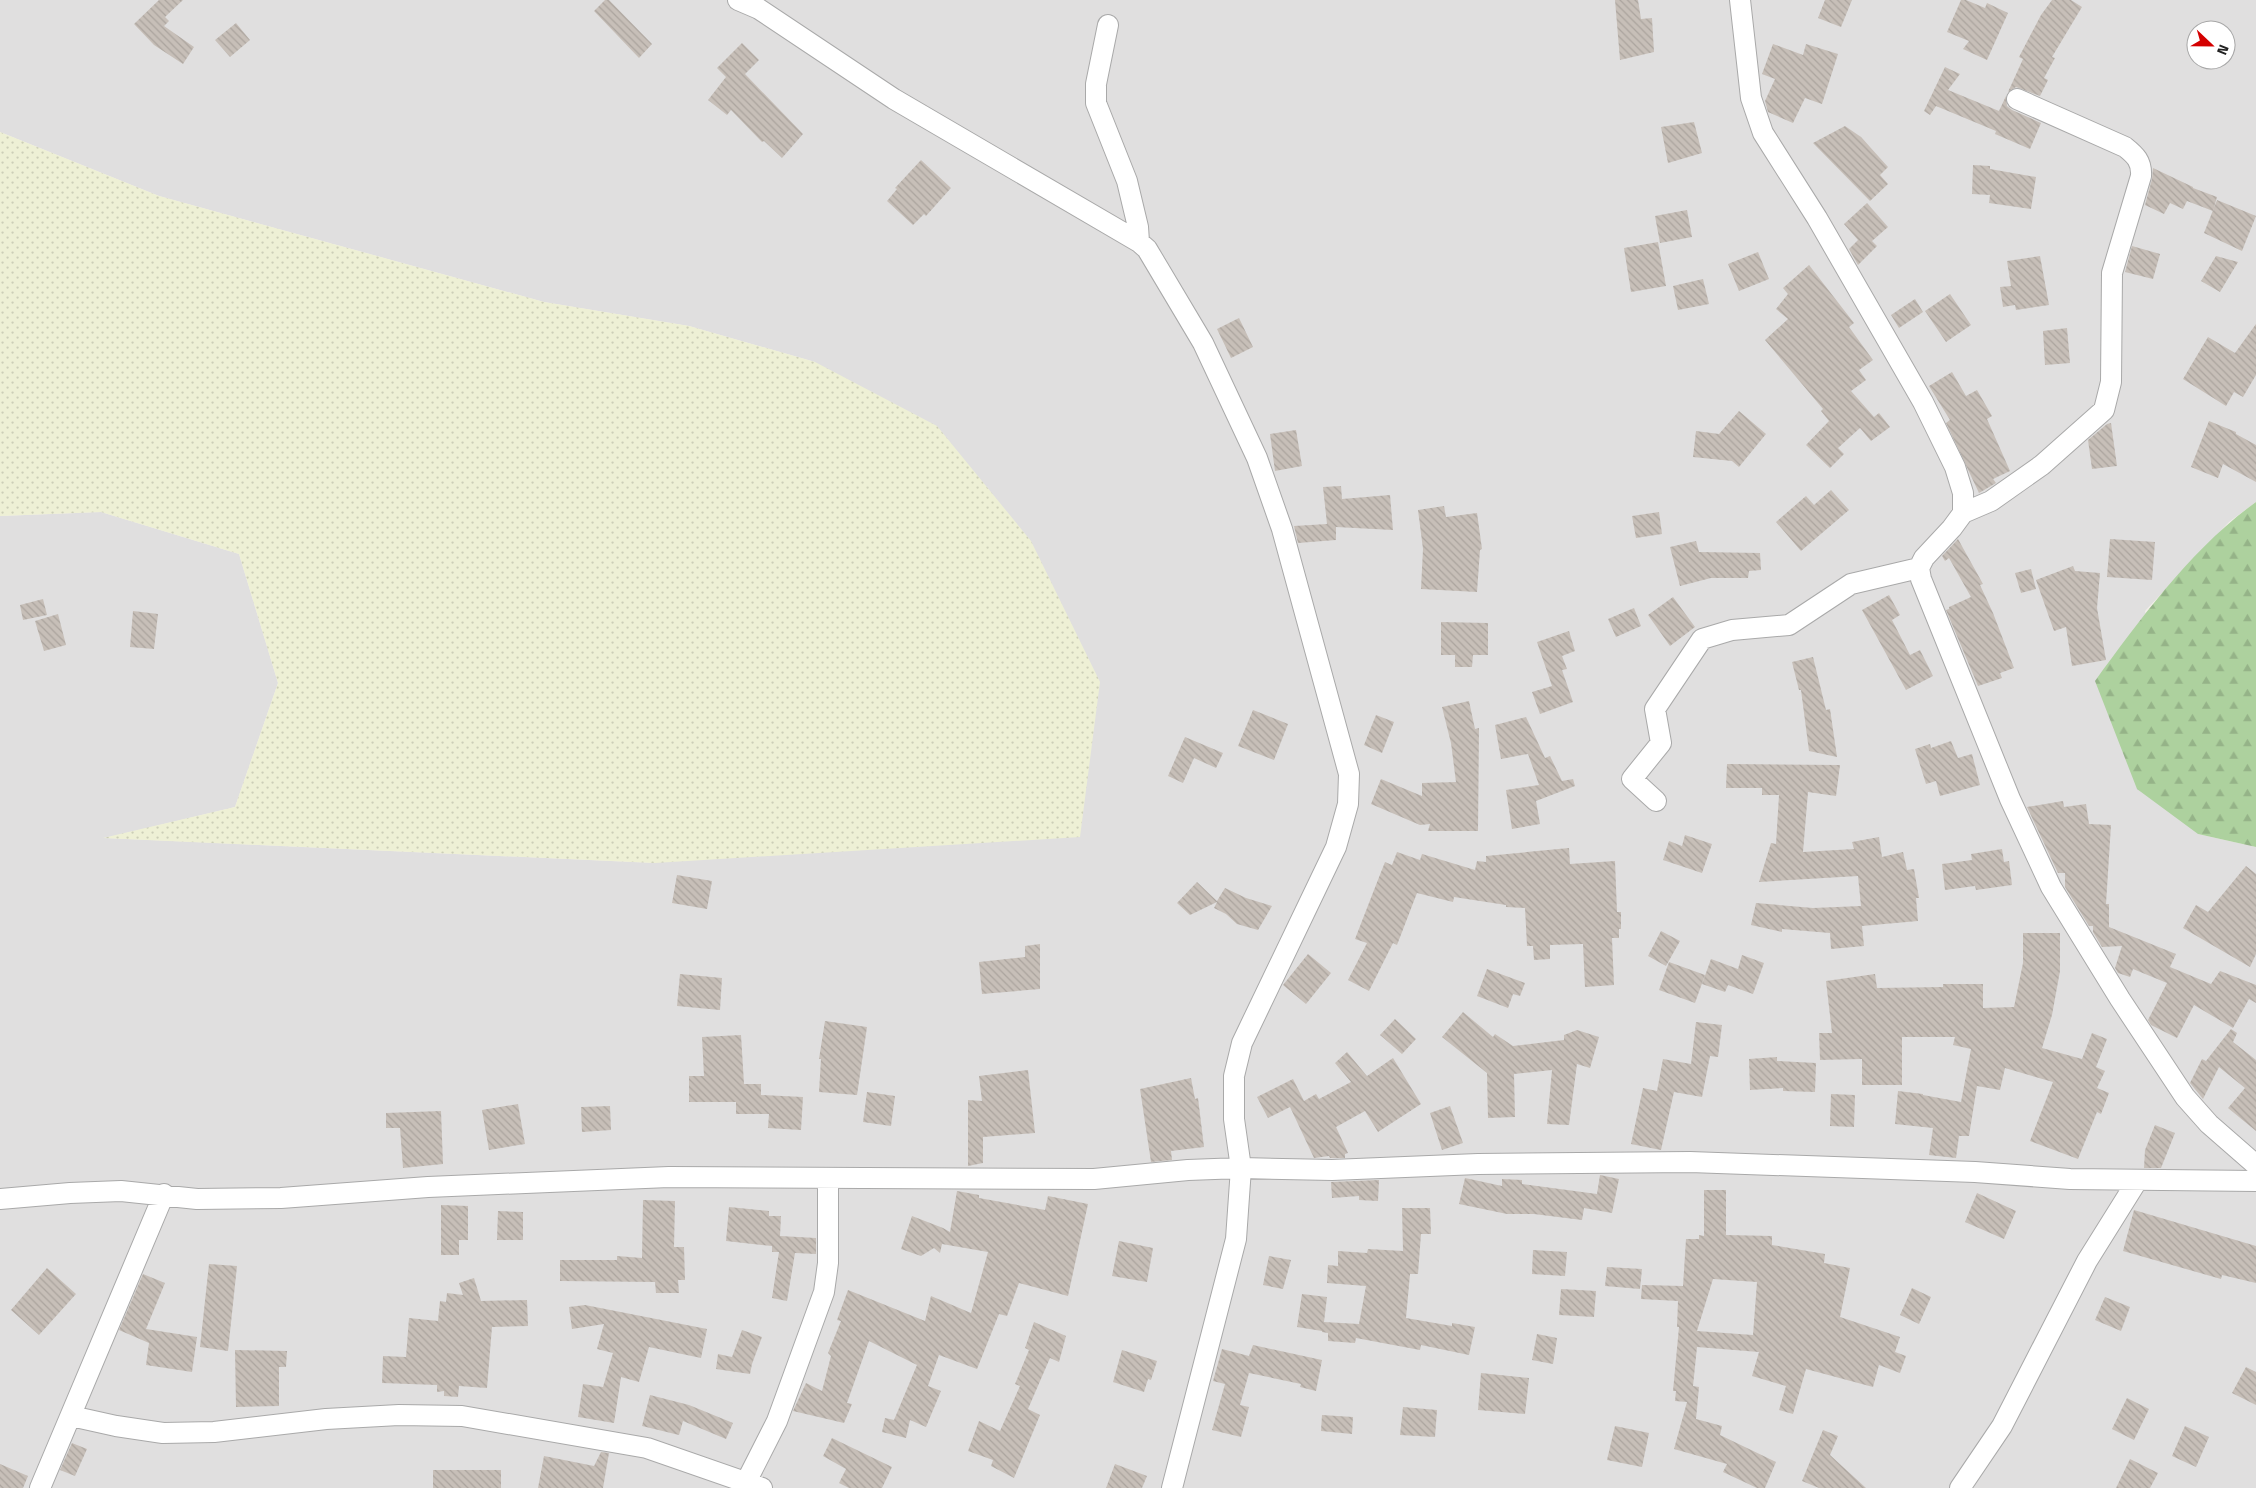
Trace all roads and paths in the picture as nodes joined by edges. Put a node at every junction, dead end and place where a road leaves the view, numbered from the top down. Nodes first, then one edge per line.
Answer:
1 (738, 0) edge
2 (1740, 0) edge
3 (756, 5) edge
4 (1108, 24) dead end
5 (2017, 99) dead end
6 (1139, 242) junction
7 (1962, 513) junction
8 (1919, 568) junction
9 (1656, 801) dead end
10 (2256, 1165) edge
11 (1241, 1168) junction
12 (828, 1178) junction
13 (2137, 1181) junction
14 (2256, 1181) edge
15 (164, 1194) junction
16 (0, 1199) edge
17 (71, 1416) junction
18 (751, 1486) edge
19 (40, 1488) edge
20 (1172, 1488) edge
21 (1960, 1488) edge

1 - 3 street
2 - 7 street
3 - 6 street
4 - 6 street
5 - 7 street
6 - 11 street
7 - 8 street
8 - 9 street
8 - 10 street
11 - 12 street
11 - 13 street
11 - 20 street
12 - 15 street
12 - 18 street
13 - 14 street
13 - 21 street
15 - 16 street
15 - 17 street
17 - 18 street
17 - 19 street

